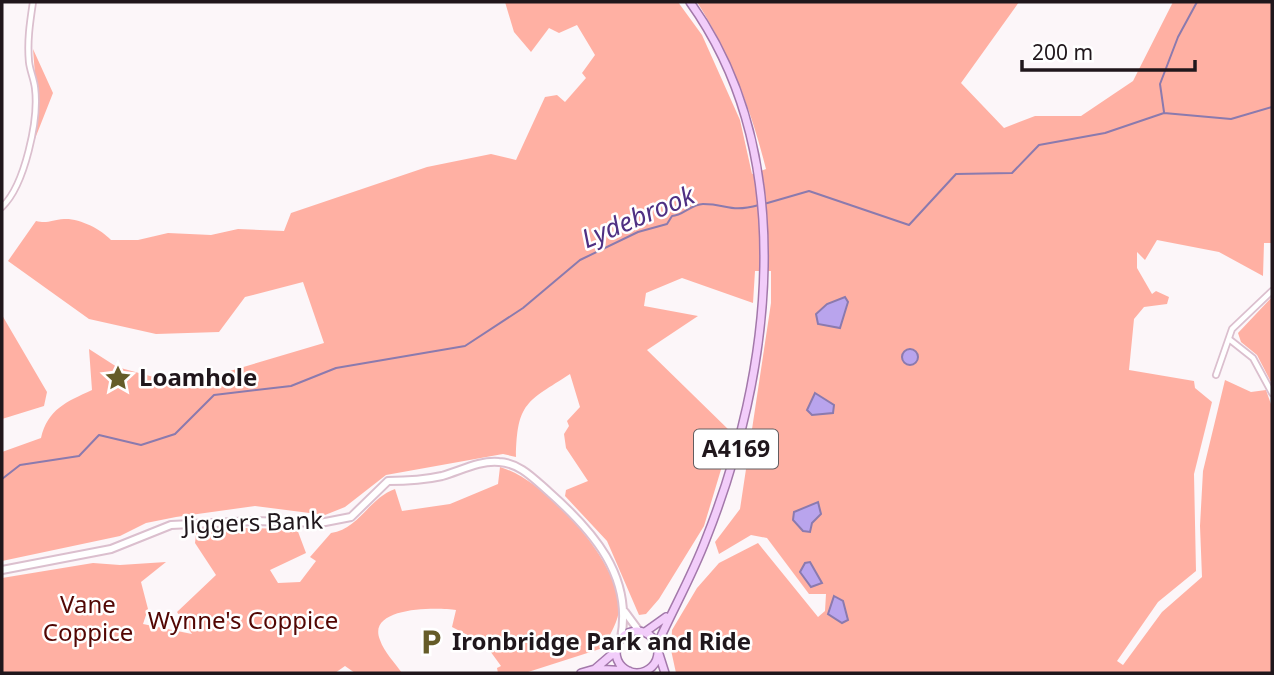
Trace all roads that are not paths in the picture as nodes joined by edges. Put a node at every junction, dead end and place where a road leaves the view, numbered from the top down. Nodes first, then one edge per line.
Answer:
1 (33, 2) edge
2 (690, 2) edge
3 (2, 207) edge
4 (1272, 291) edge
5 (1229, 339) junction
6 (1216, 375) dead end
7 (1272, 393) edge
8 (2, 570) edge
9 (624, 610) junction
10 (669, 614) junction
11 (642, 632) junction
12 (621, 638) junction
13 (657, 648) junction
14 (617, 650) junction
15 (594, 669) junction
16 (629, 671) junction
17 (581, 673) edge
18 (641, 673) edge
19 (665, 673) edge

1 - 3 street
2 - 10 main road, A4169
4 - 5 street
5 - 6 street
5 - 7 street
8 - 9 street, Jiggers Bank
9 - 11 street, Jiggers Bank
9 - 12 street, Jiggers Bank
10 - 11 main road, A4169
10 - 13 main road, A4169
11 - 12 main road
11 - 13 main road
12 - 14 main road
13 - 18 main road
13 - 19 main road
14 - 15 main road
14 - 16 main road
15 - 16 main road
15 - 17 main road
16 - 18 main road

